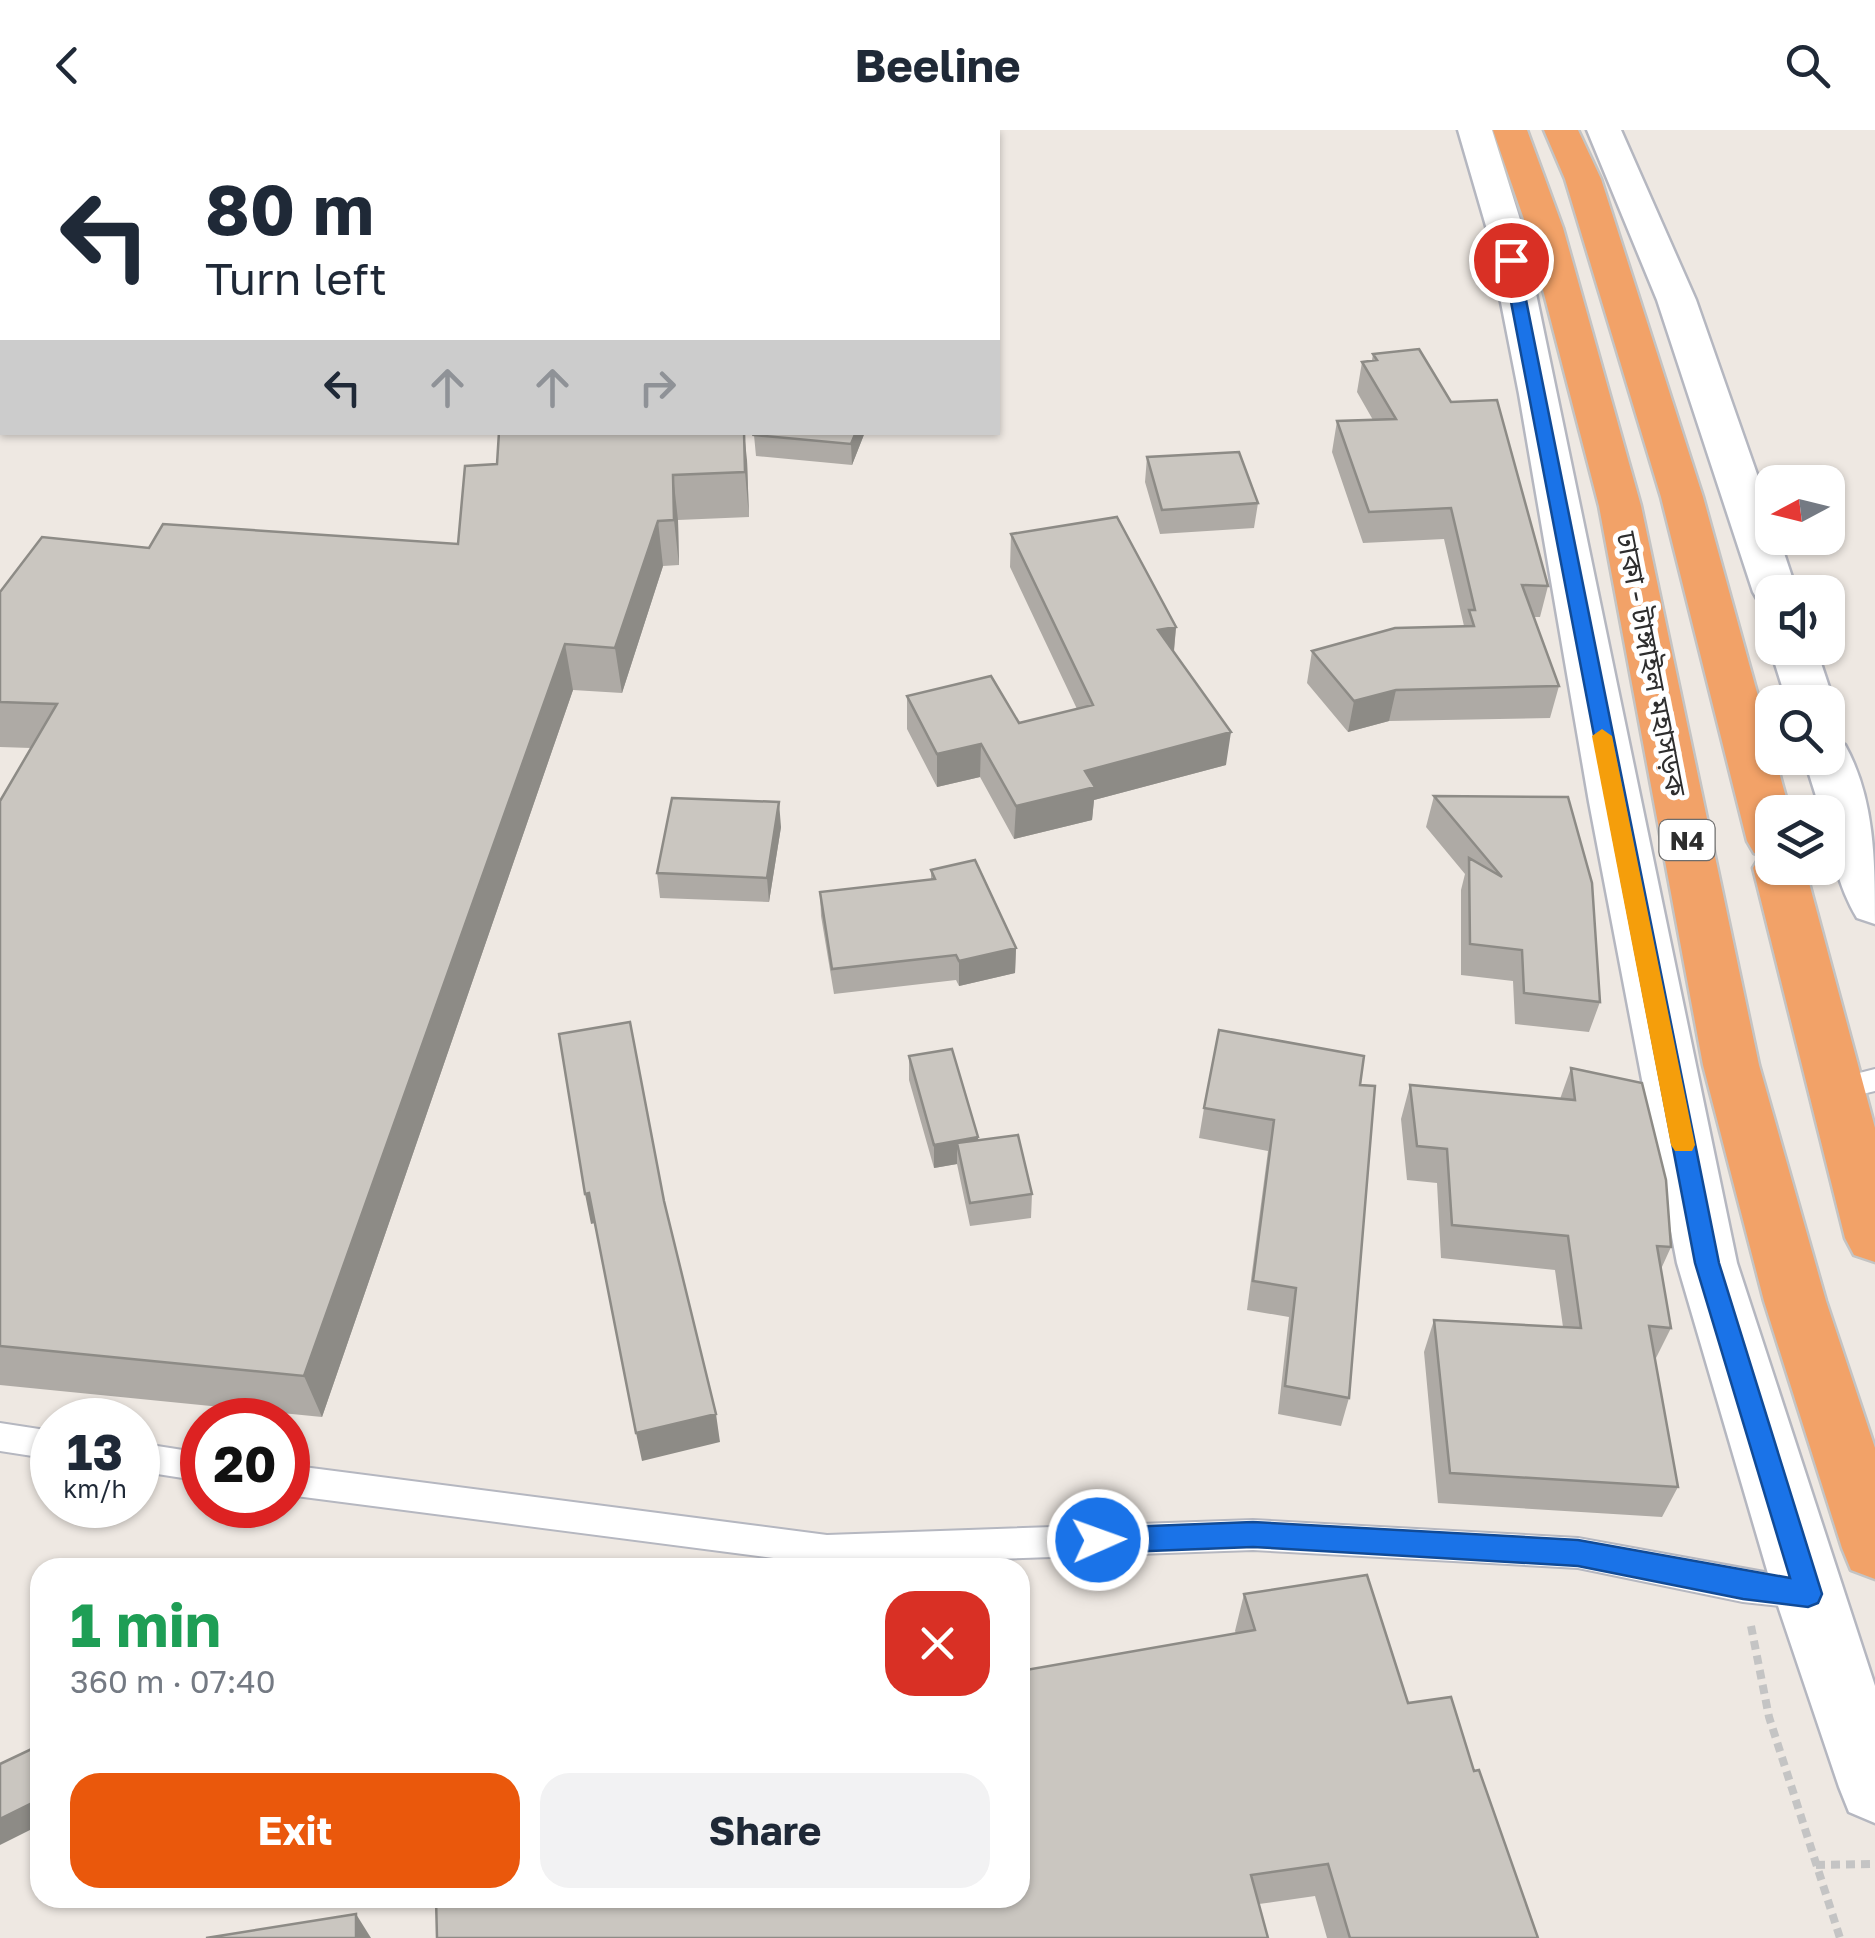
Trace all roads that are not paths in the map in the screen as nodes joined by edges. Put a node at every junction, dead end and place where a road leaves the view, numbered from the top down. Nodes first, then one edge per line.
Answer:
1 (1475, 130) edge
2 (1510, 130) edge
3 (1561, 130) edge
4 (1604, 130) edge
5 (1627, 177) junction
6 (1583, 178) junction
7 (1524, 227) junction
8 (1770, 575) edge
9 (1834, 775) edge
10 (1760, 795) edge
11 (1785, 885) edge
12 (1875, 904) edge
13 (1856, 1084) edge
14 (1875, 1238) edge
15 (0, 1437) edge
16 (30, 1442) edge
17 (310, 1483) edge
18 (1875, 1548) edge
19 (1808, 1594) junction
20 (1875, 1787) edge

1 - 7 main road
2 - 7 highway, ঢাকা - টাঙ্গাইল মহাসড়ক / N4
3 - 6 highway
4 - 5 main road
5 - 6 highway
5 - 8 main road
6 - 10 highway
7 - 18 highway, ঢাকা - টাঙ্গাইল মহাসড়ক / N4
7 - 19 main road
9 - 12 main road
11 - 13 highway
13 - 14 highway
15 - 16 lane
17 - 19 lane
19 - 20 main road

